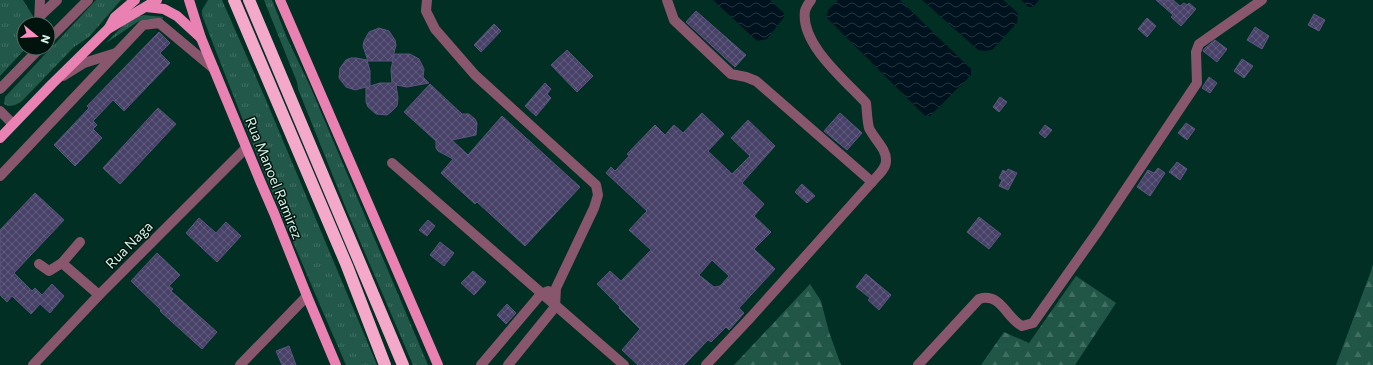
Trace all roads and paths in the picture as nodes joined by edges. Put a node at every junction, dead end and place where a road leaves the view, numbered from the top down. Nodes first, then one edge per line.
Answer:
1 (40, 0) edge
2 (57, 0) edge
3 (88, 0) edge
4 (135, 0) edge
5 (157, 0) edge
6 (189, 0) edge
7 (234, 0) edge
8 (249, 0) edge
9 (280, 0) edge
10 (427, 0) edge
11 (667, 0) edge
12 (811, 0) edge
13 (1262, 0) edge
14 (146, 7) junction
15 (40, 16) edge
16 (43, 16) edge
17 (108, 30) junction
18 (56, 32) edge
19 (201, 38) junction
20 (116, 53) junction
21 (31, 56) edge
22 (214, 69) junction
23 (52, 84) junction
24 (0, 89) edge
25 (0, 111) edge
26 (13, 124) junction
27 (0, 138) edge
28 (246, 148) junction
29 (392, 163) dead end
30 (0, 176) edge
31 (872, 182) junction
32 (80, 242) dead end
33 (62, 263) junction
34 (39, 264) dead end
35 (556, 288) junction
36 (541, 294) junction
37 (99, 295) junction
38 (307, 296) junction
39 (555, 307) junction
40 (33, 365) edge
41 (240, 365) edge
42 (336, 365) edge
43 (385, 365) edge
44 (403, 365) edge
45 (438, 365) edge
46 (482, 365) edge
47 (508, 365) edge
48 (624, 365) edge
49 (706, 365) edge
50 (918, 365) edge

1 - 15 street
2 - 16 street
3 - 18 street
4 - 17 main road
5 - 14 main road
6 - 19 main road, Rua Manoel Ramirez
7 - 43 highway
8 - 44 highway
9 - 45 main road
10 - 35 street
11 - 31 street
12 - 31 street
13 - 50 street
14 - 17 main road
14 - 19 main road
17 - 23 main road
19 - 22 main road, Rua Manoel Ramirez
20 - 22 street
20 - 23 street
20 - 30 street
21 - 24 street
22 - 28 main road, Rua Manoel Ramirez
23 - 26 main road
25 - 26 street
26 - 27 main road
28 - 37 street, Rua Naga
28 - 38 main road, Rua Manoel Ramirez
29 - 36 street
31 - 49 street
32 - 33 street
33 - 34 street
33 - 37 street
35 - 36 street
35 - 39 street
36 - 39 street
36 - 46 street
37 - 40 street, Rua Naga
38 - 41 street
38 - 42 main road, Rua Manoel Ramirez
39 - 47 street
39 - 48 street

